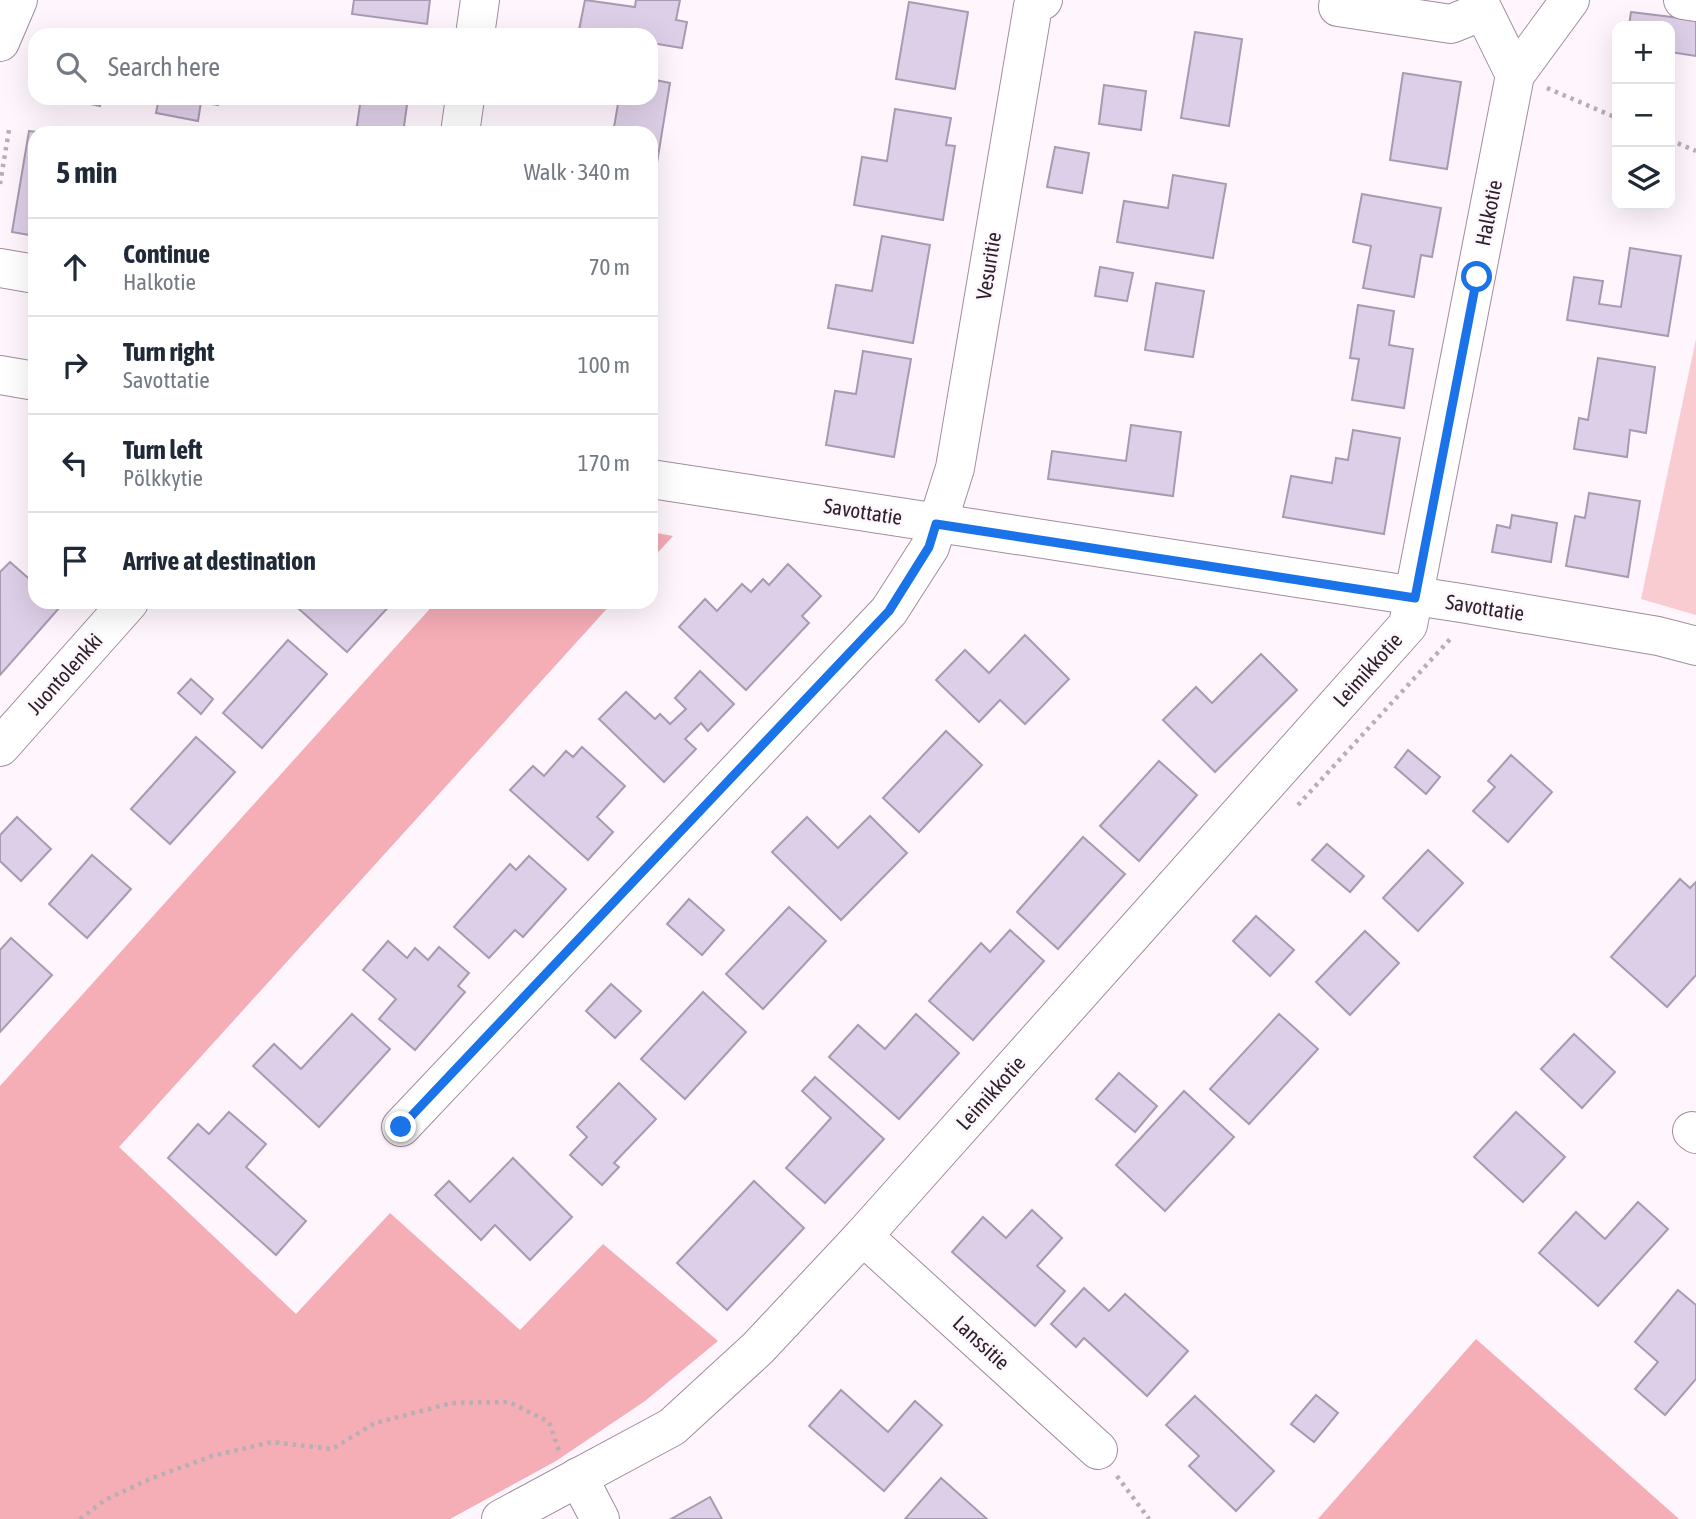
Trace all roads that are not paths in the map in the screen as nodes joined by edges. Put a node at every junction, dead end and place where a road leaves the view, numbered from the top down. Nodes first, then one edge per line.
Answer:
1 (18, 0) edge
2 (480, 0) edge
3 (1339, 0) edge
4 (1570, 0) edge
5 (1683, 0) edge
6 (1696, 2) edge
7 (1038, 3) edge
8 (1481, 5) edge
9 (476, 28) edge
10 (0, 42) edge
11 (1515, 75) junction
12 (464, 105) edge
13 (461, 126) edge
14 (0, 268) edge
15 (28, 273) edge
16 (0, 375) edge
17 (28, 380) edge
18 (658, 481) edge
19 (936, 524) junction
20 (1415, 598) junction
21 (123, 609) edge
22 (1696, 646) edge
23 (0, 747) edge
24 (401, 1127) dead end
25 (863, 1236) junction
26 (1097, 1450) road end
27 (574, 1479) junction
28 (501, 1519) edge
29 (600, 1519) edge

1 - 10 street
2 - 9 street
3 - 8 street
4 - 11 street
5 - 6 street
7 - 19 street, Vesuritie
8 - 11 street
11 - 20 street, Halkotie
12 - 13 street
14 - 15 street
16 - 17 street
18 - 19 street, Savottatie
19 - 20 street, Savottatie
19 - 24 street, Vesuritie
20 - 22 street, Savottatie
20 - 25 street, Leimikkotie
21 - 23 street, Juontolenkki
25 - 26 street, Lanssitie
25 - 27 street, Leimikkotie
27 - 28 street, Leimikkotie
27 - 29 street

